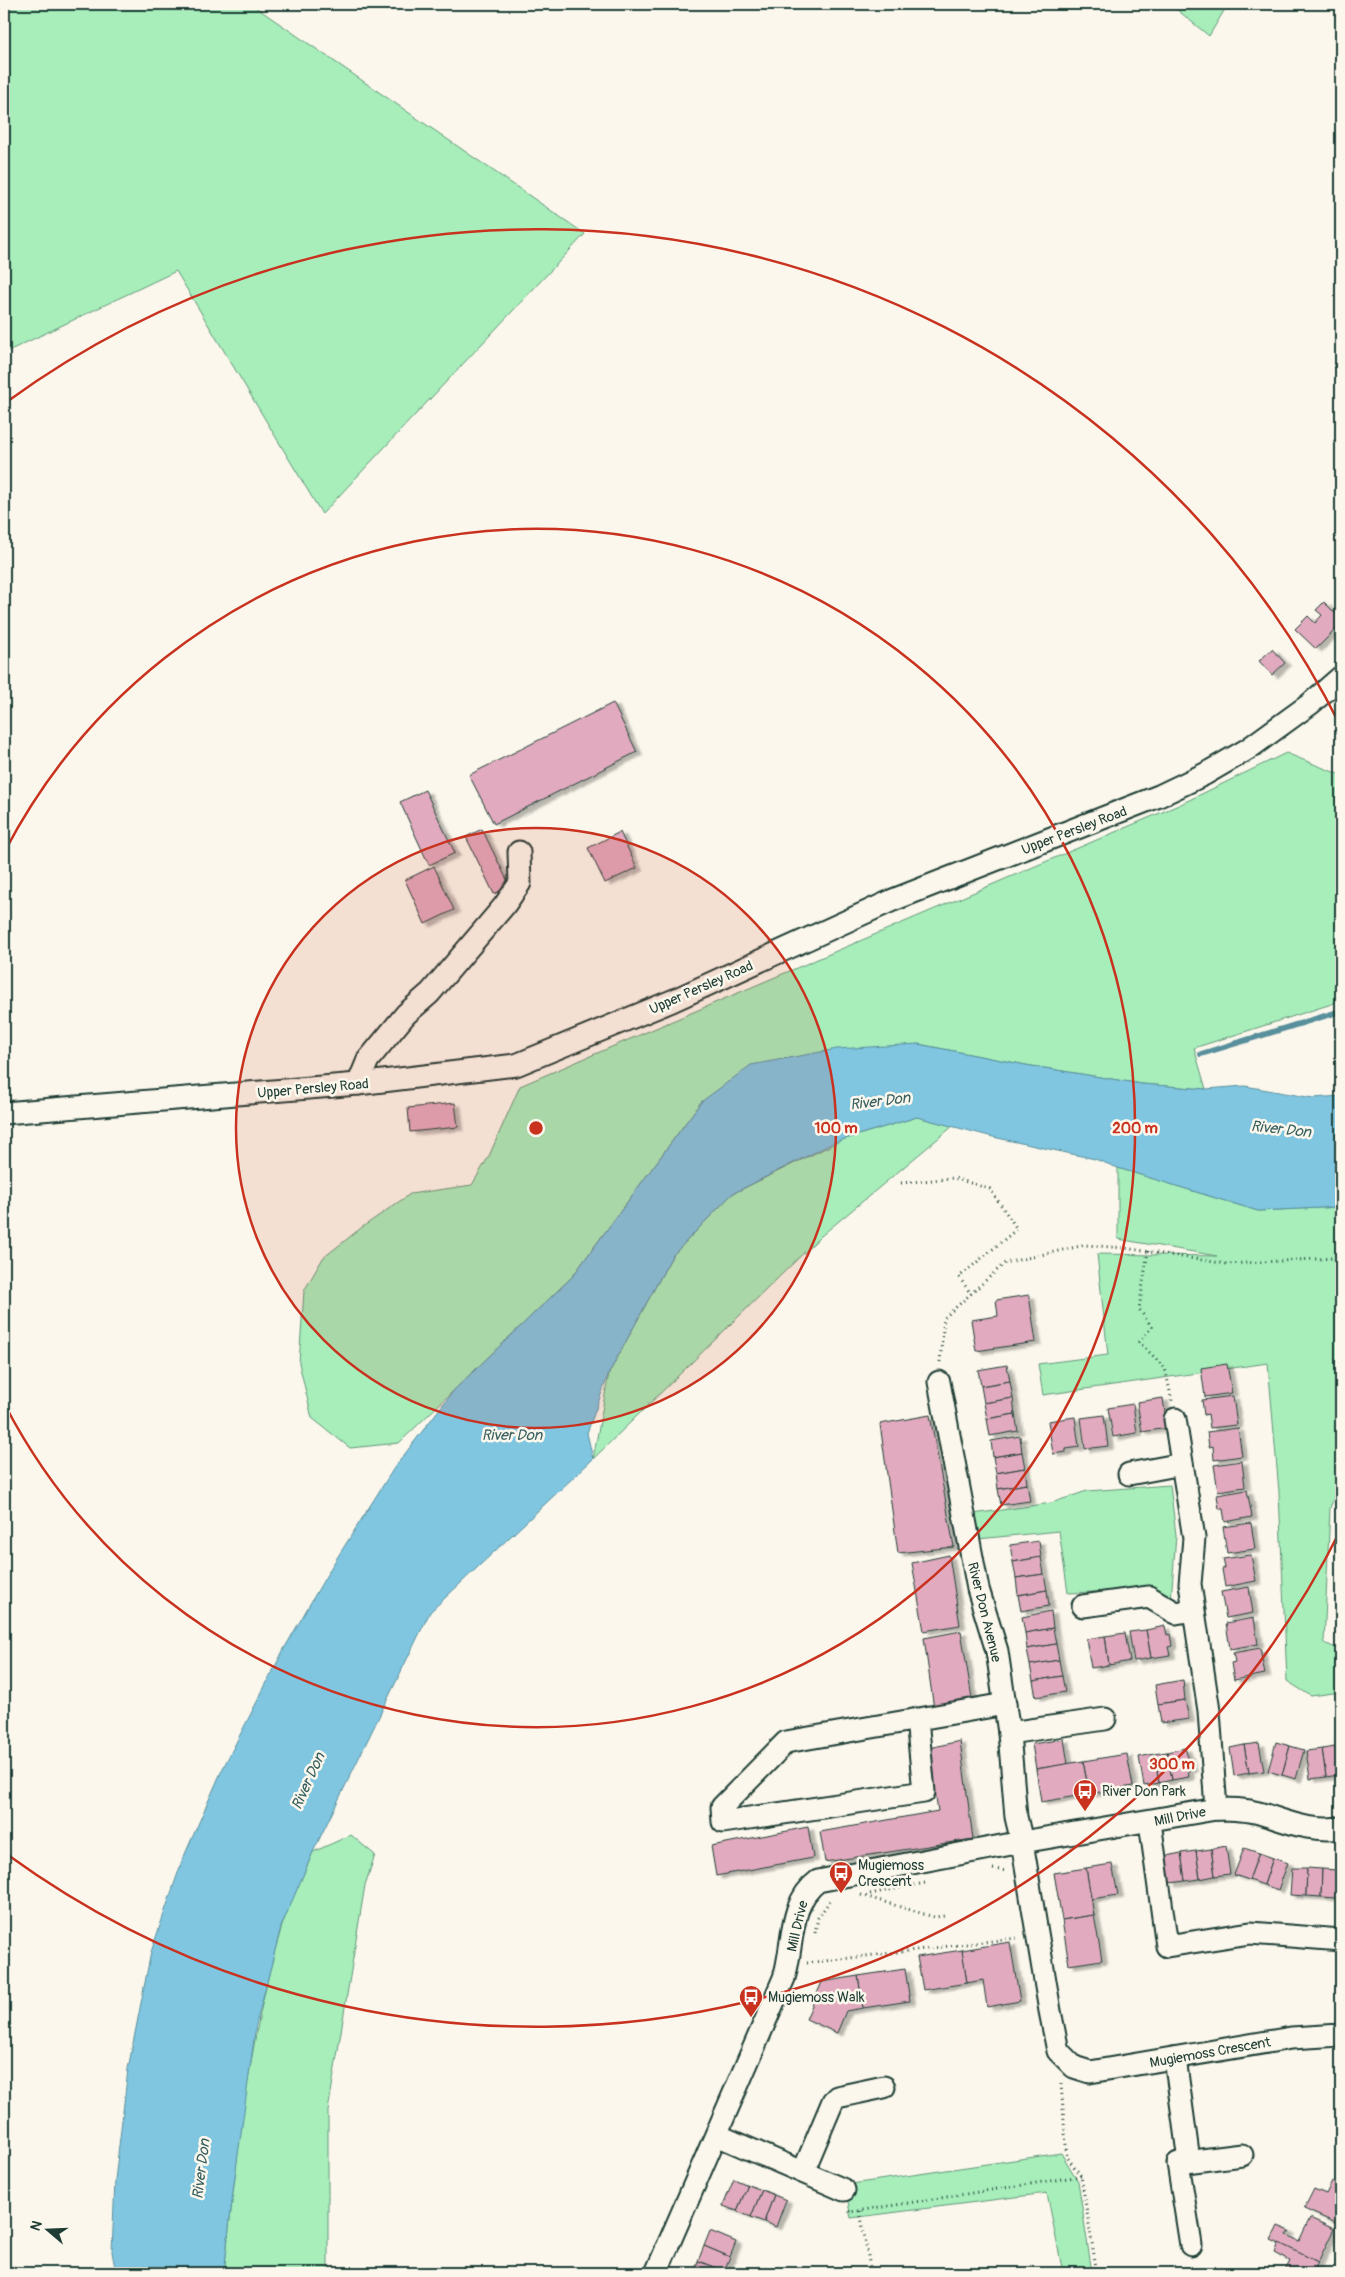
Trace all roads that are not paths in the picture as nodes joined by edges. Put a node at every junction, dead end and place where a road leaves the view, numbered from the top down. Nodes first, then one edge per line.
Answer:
1 (1341, 678) edge
2 (519, 852) dead end
3 (358, 1084) junction
4 (4, 1113) edge
5 (939, 1382) road end
6 (1175, 1419) road end
7 (1182, 1464) junction
8 (1129, 1474) dead end
9 (1083, 1606) dead end
10 (1194, 1610) junction
11 (1005, 1704) junction
12 (1105, 1719) dead end
13 (917, 1720) junction
14 (1009, 1733) junction
15 (1216, 1809) junction
16 (1150, 1822) junction
17 (1341, 1828) edge
18 (1022, 1842) junction
19 (1341, 1940) edge
20 (1341, 2035) edge
21 (1175, 2058) junction
22 (884, 2087) dead end
23 (717, 2136) junction
24 (1242, 2155) dead end
25 (1189, 2162) junction
26 (803, 2172) junction
27 (844, 2190) road end
28 (1191, 2245) dead end
29 (656, 2273) edge

1 - 3 street, Upper Persley Road
2 - 3 street
3 - 4 street, Upper Persley Road
5 - 11 street, River Don Avenue
6 - 7 street
7 - 8 street
7 - 10 street
9 - 10 street
10 - 15 street
11 - 13 street
11 - 14 street, River Don Avenue
12 - 14 street
13 - 13 street
14 - 18 street, River Don Avenue
15 - 16 street, Mill Drive
15 - 17 street, Mill Drive
16 - 18 street, Mill Drive
16 - 19 street
18 - 21 street, Mugiemoss Crescent
18 - 23 street, Mill Drive
20 - 21 street, Mugiemoss Crescent
21 - 25 street
22 - 26 street
23 - 26 street
23 - 29 street, Mill Drive
24 - 25 street
25 - 28 street
26 - 27 street

